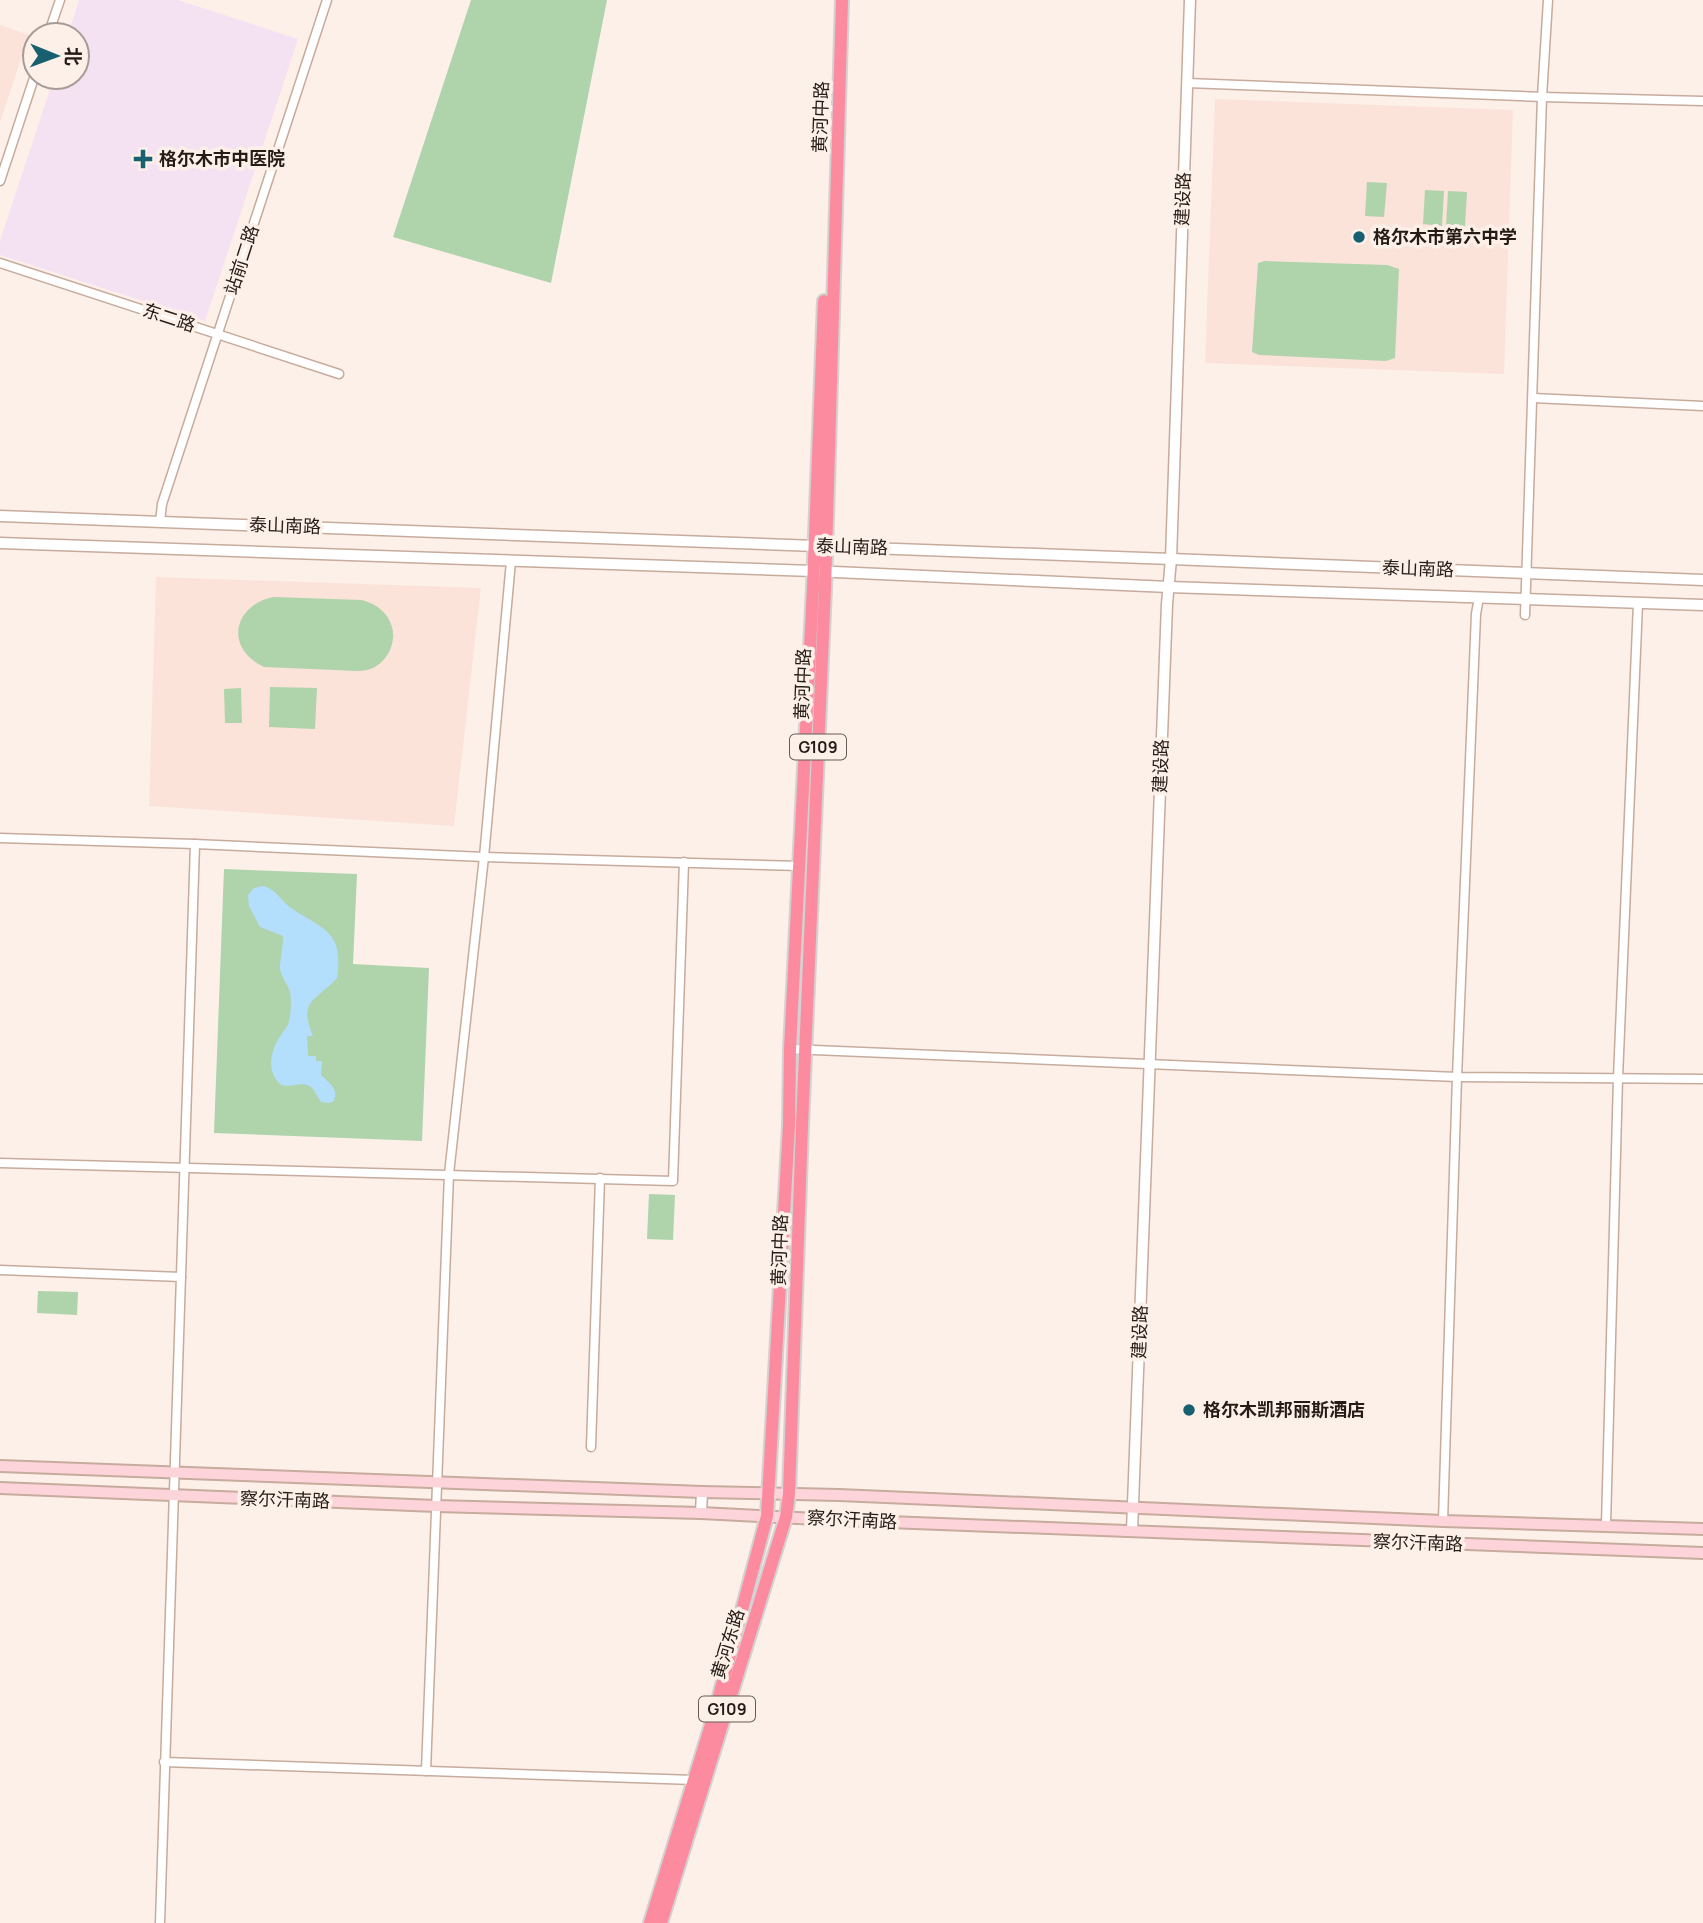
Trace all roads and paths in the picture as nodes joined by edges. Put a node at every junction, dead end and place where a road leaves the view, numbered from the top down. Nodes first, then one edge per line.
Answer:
1 (60, 0) edge
2 (327, 0) edge
3 (836, 0) edge
4 (842, 0) edge
5 (1190, 0) edge
6 (1548, 0) edge
7 (53, 21) edge
8 (1187, 83) junction
9 (30, 91) edge
10 (1542, 97) junction
11 (1703, 101) edge
12 (0, 181) edge
13 (0, 263) edge
14 (218, 334) junction
15 (339, 374) dead end
16 (1533, 398) junction
17 (1703, 406) edge
18 (0, 516) edge
19 (160, 522) junction
20 (0, 543) edge
21 (820, 546) junction
22 (1171, 559) junction
23 (511, 561) junction
24 (819, 571) junction
25 (1526, 573) junction
26 (1703, 580) edge
27 (1169, 587) junction
28 (1479, 597) junction
29 (1525, 599) junction
30 (1637, 603) junction
31 (1703, 605) edge
32 (1524, 615) dead end
33 (0, 838) edge
34 (195, 844) junction
35 (484, 857) junction
36 (684, 862) junction
37 (800, 866) junction
38 (790, 1049) junction
39 (806, 1050) junction
40 (1150, 1064) junction
41 (1457, 1076) junction
42 (1618, 1078) junction
43 (1703, 1079) edge
44 (0, 1163) edge
45 (185, 1168) junction
46 (449, 1174) junction
47 (600, 1178) junction
48 (0, 1270) edge
49 (181, 1277) junction
50 (591, 1447) dead end
51 (0, 1466) edge
52 (174, 1473) junction
53 (437, 1482) junction
54 (0, 1488) edge
55 (702, 1492) junction
56 (768, 1493) junction
57 (789, 1494) junction
58 (174, 1496) junction
59 (436, 1506) junction
60 (1133, 1507) junction
61 (701, 1513) junction
62 (767, 1516) junction
63 (786, 1517) junction
64 (1443, 1521) junction
65 (1606, 1525) junction
66 (1703, 1529) edge
67 (1132, 1531) junction
68 (1703, 1553) edge
69 (164, 1762) junction
70 (426, 1771) junction
71 (694, 1780) junction
72 (160, 1923) edge
73 (650, 1923) edge
74 (661, 1923) edge

1 - 7 street
2 - 14 street, 站前二路
3 - 21 highway, 黄河中路 / G109
4 - 21 highway, 黄河中路 / G109
5 - 8 street, 建设路
6 - 10 street
8 - 10 street
8 - 22 street, 建设路
9 - 12 street
10 - 11 street
10 - 16 street
13 - 14 street, 东二路
14 - 15 street, 东二路
14 - 19 street, 站前二路
16 - 17 street
16 - 25 street
18 - 19 street, 泰山南路
19 - 21 street, 泰山南路
20 - 23 street, 泰山南路
21 - 22 street, 泰山南路
21 - 24 highway, 黄河中路 / G109
22 - 25 street, 泰山南路
22 - 27 street, 建设路
23 - 24 street, 泰山南路
23 - 35 street
24 - 27 street, 泰山南路
24 - 37 highway, 黄河中路 / G109
24 - 39 highway, 黄河中路 / G109
25 - 26 street, 泰山南路
25 - 29 street
27 - 28 street, 泰山南路
27 - 40 street, 建设路
28 - 29 street, 泰山南路
28 - 41 street
29 - 30 street, 泰山南路
29 - 32 street
30 - 31 street, 泰山南路
30 - 42 street
33 - 34 street
34 - 35 street
34 - 45 street
35 - 36 street
35 - 46 street
36 - 37 street
36 - 47 street
37 - 38 highway, 黄河中路 / G109
38 - 39 street
38 - 56 highway, 黄河中路 / G109
39 - 40 street
39 - 57 highway, 黄河中路 / G109
40 - 41 street
40 - 60 street, 建设路
41 - 42 street
41 - 64 street
42 - 43 street
42 - 65 street
44 - 45 street
45 - 46 street
45 - 49 street
46 - 47 street
46 - 53 street
47 - 50 street
48 - 49 street
49 - 52 street
51 - 52 main road, 察尔汗南路
52 - 53 main road, 察尔汗南路
52 - 58 street
53 - 55 main road, 察尔汗南路
53 - 59 street
54 - 58 main road, 察尔汗南路
55 - 56 main road, 察尔汗南路
55 - 61 street
56 - 57 main road, 察尔汗南路
56 - 62 highway, 黄河东路 / G109
57 - 60 main road, 察尔汗南路
57 - 63 highway, 黄河东路 / G109
58 - 59 main road, 察尔汗南路
58 - 69 street
59 - 61 main road, 察尔汗南路
59 - 70 street
60 - 64 main road, 察尔汗南路
60 - 67 street, 建设路
61 - 62 main road, 察尔汗南路
62 - 63 main road, 察尔汗南路
62 - 71 highway, 黄河东路 / G109
63 - 67 main road, 察尔汗南路
63 - 74 highway, 黄河东路 / G109
64 - 65 main road, 察尔汗南路
65 - 66 main road, 察尔汗南路
67 - 68 main road, 察尔汗南路
69 - 70 street
69 - 72 street
70 - 71 street
71 - 73 highway, 黄河东路 / G109

